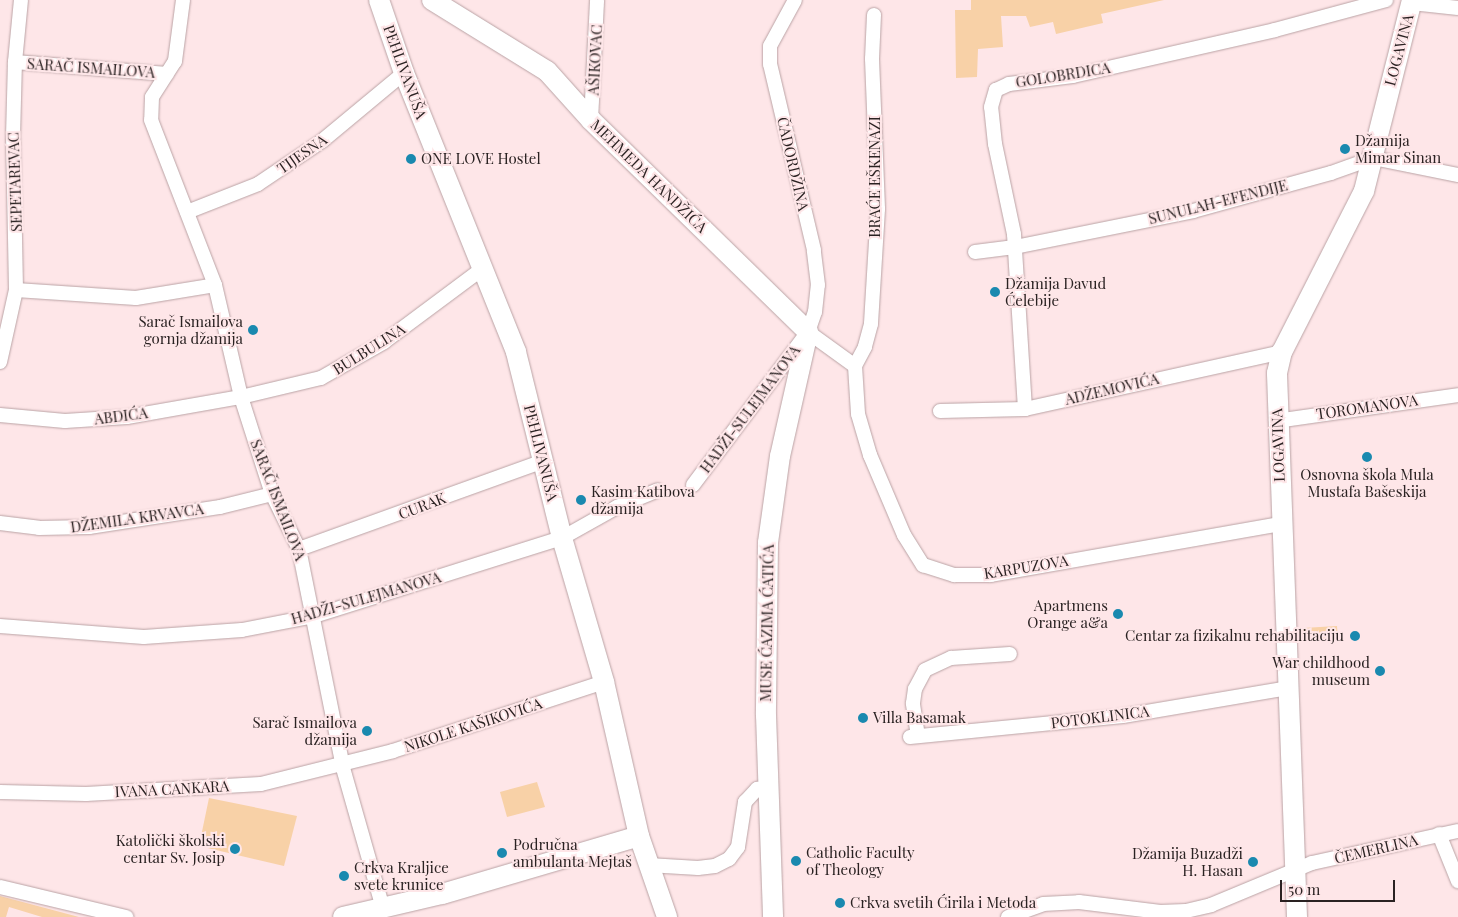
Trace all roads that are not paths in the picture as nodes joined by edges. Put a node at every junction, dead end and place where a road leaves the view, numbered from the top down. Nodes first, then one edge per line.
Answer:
1 (21, 0) edge
2 (183, 0) edge
3 (379, 0) edge
4 (432, 0) edge
5 (597, 0) edge
6 (795, 0) edge
7 (1386, 0) edge
8 (1412, 1) edge
9 (1458, 8) edge
10 (874, 15) dead end
11 (15, 62) junction
12 (404, 73) junction
13 (167, 74) junction
14 (591, 120) junction
15 (1373, 158) junction
16 (1458, 175) edge
17 (187, 212) junction
18 (1015, 247) junction
19 (975, 252) dead end
20 (482, 269) junction
21 (215, 285) junction
22 (16, 290) junction
23 (808, 332) junction
24 (1282, 352) junction
25 (0, 362) edge
26 (855, 366) junction
27 (1458, 395) edge
28 (241, 397) junction
29 (1025, 409) junction
30 (940, 411) dead end
31 (0, 415) edge
32 (1276, 421) junction
33 (544, 461) junction
34 (693, 485) dead end
35 (658, 490) dead end
36 (272, 494) junction
37 (0, 523) edge
38 (1282, 524) junction
39 (562, 538) junction
40 (299, 549) junction
41 (314, 616) junction
42 (0, 626) edge
43 (1010, 654) dead end
44 (604, 682) junction
45 (1288, 688) junction
46 (342, 764) junction
47 (767, 787) junction
48 (0, 792) edge
49 (1458, 831) edge
50 (1439, 834) junction
51 (639, 836) junction
52 (648, 865) junction
53 (1296, 872) junction
54 (1458, 881) edge
55 (0, 887) edge
56 (383, 908) junction
57 (126, 917) edge
58 (343, 917) edge
59 (667, 917) edge
60 (773, 917) edge
61 (1008, 917) edge
62 (1297, 917) edge

1 - 11 street, SEPETAREVAC
2 - 13 street, SARAČ ISMAILOVA
3 - 12 street, PEHLIVANUŠA
4 - 14 street, MEHMEDA HANDŽIĆA
5 - 14 street, AŠIKOVAC
6 - 23 street, ČADORDŽINA
7 - 18 street, GOLOBRDICA
8 - 9 street
8 - 15 street, LOGAVINA
10 - 26 street, BRAĆE EŠKENAZI
11 - 13 street, SARAČ ISMAILOVA
11 - 22 street, SEPETAREVAC
12 - 17 street, TIJESNA
12 - 20 street, PEHLIVANUŠA
13 - 17 street, SARAČ ISMAILOVA
14 - 23 street, MEHMEDA HANDŽIĆA
15 - 16 street, SUNULAH-EFENDIJE
15 - 18 street, SUNULAH-EFENDIJE
15 - 24 street, LOGAVINA
17 - 21 street, SARAČ ISMAILOVA
18 - 19 street, SUNULAH-EFENDIJE
18 - 29 street, GOLOBRDICA
20 - 28 street, BULBULINA
20 - 33 street, PEHLIVANUŠA
21 - 22 street
21 - 28 street, SARAČ ISMAILOVA
22 - 25 street, SEPETAREVAC
23 - 26 street, MEHMEDA HANDŽIĆA
23 - 34 street, HADŽI-SULEJMANOVA
23 - 47 street, MUSE ĆAZIMA ĆATIĆA
24 - 29 street, ADŽEMOVIĆA
24 - 32 street, LOGAVINA
26 - 38 street, KARPUZOVA
27 - 32 street, TOROMANOVA
28 - 31 street, ABDIĆA
28 - 36 street, SARAČ ISMAILOVA
29 - 30 street, ADŽEMOVIĆA
32 - 38 street, LOGAVINA
33 - 39 street, PEHLIVANUŠA
33 - 40 street, CURAK
35 - 39 street, HADŽI-SULEJMANOVA
36 - 37 street, DŽEMILA KRVAVCA
36 - 40 street, SARAČ ISMAILOVA
38 - 45 street, LOGAVINA
39 - 41 street, HADŽI-SULEJMANOVA
39 - 44 street, PEHLIVANUŠA
40 - 41 street, SARAČ ISMAILOVA
41 - 42 street, HADŽI-SULEJMANOVA
41 - 46 street, SARAČ ISMAILOVA
43 - 45 street, POTOKLINICA
44 - 46 street, NIKOLE KAŠIKOVIĆA
44 - 51 street, PEHLIVANUŠA
45 - 53 street, LOGAVINA
46 - 48 street, IVANA CANKARA
46 - 56 street, SARAČ ISMAILOVA
47 - 52 street
47 - 60 street, MUSE ĆAZIMA ĆATIĆA
49 - 50 street, ČEMERLINA
50 - 53 street, ČEMERLINA
50 - 54 street
51 - 52 street, PEHLIVANUŠA
51 - 56 street
52 - 59 street, PEHLIVANUŠA
53 - 61 street, ČEMERLINA
53 - 62 street, LOGAVINA
55 - 57 street
56 - 58 street

